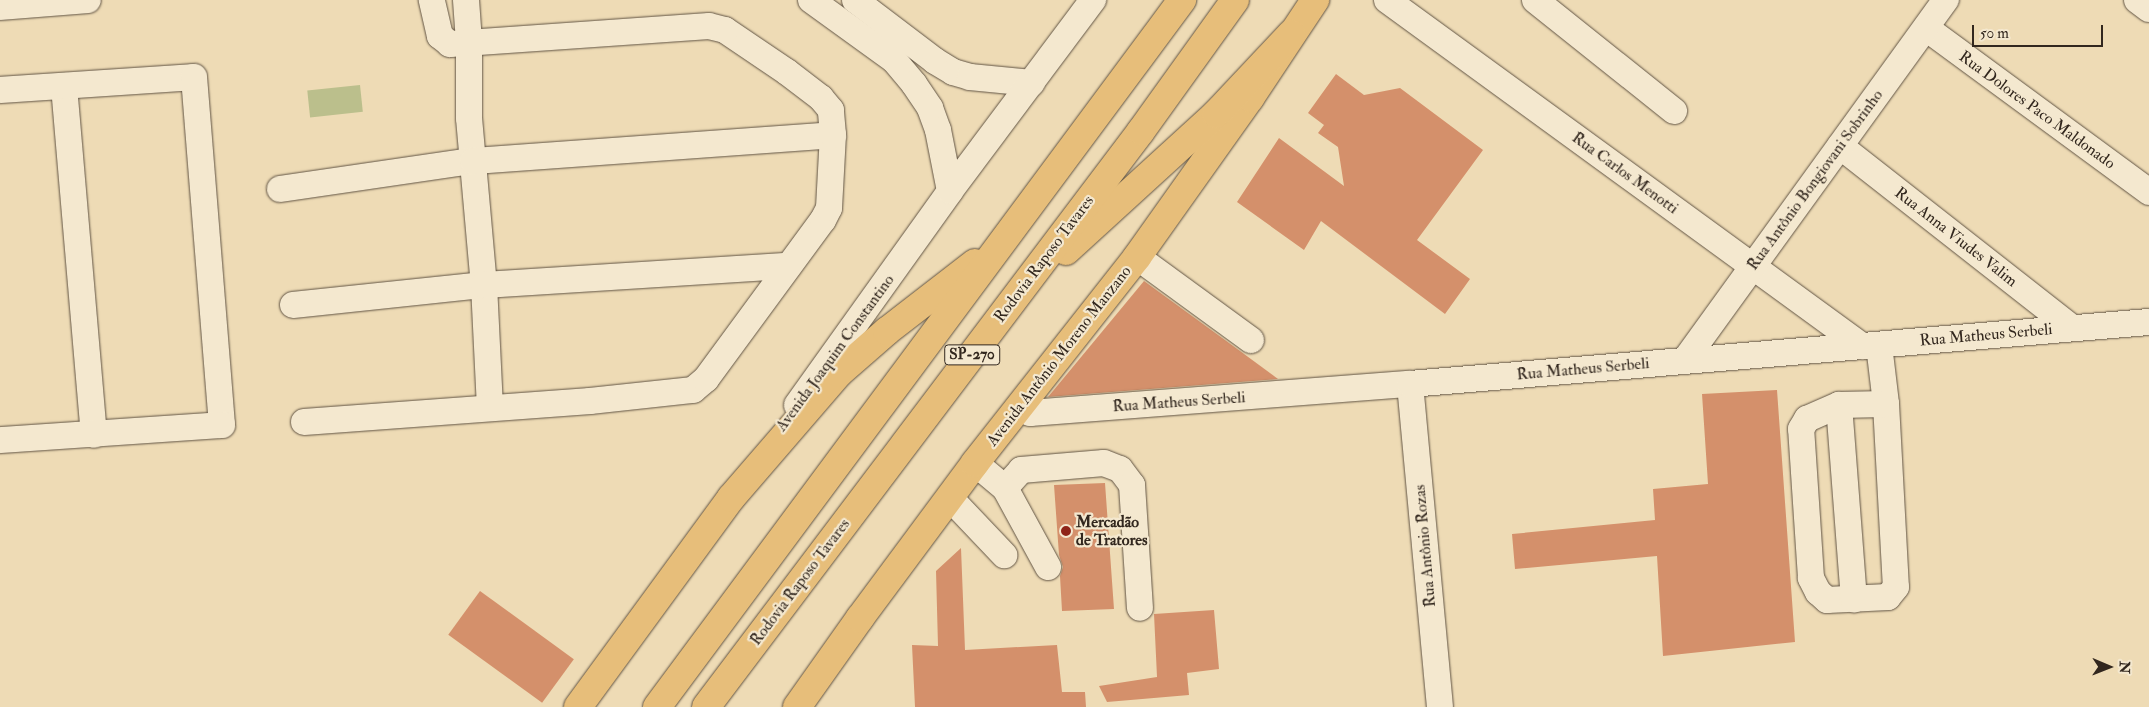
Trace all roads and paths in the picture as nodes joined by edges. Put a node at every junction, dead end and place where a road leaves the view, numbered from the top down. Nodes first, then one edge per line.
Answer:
1 (88, 0) edge
2 (432, 0) edge
3 (466, 0) edge
4 (811, 0) edge
5 (855, 0) edge
6 (1093, 0) edge
7 (1175, 0) edge
8 (1182, 0) edge
9 (1235, 0) edge
10 (1316, 0) edge
11 (1387, 0) edge
12 (1536, 0) edge
13 (1946, 0) edge
14 (2137, 0) edge
15 (0, 7) edge
16 (2149, 9) edge
17 (1926, 28) junction
18 (1291, 34) junction
19 (1154, 37) junction
20 (470, 42) junction
21 (1032, 83) junction
22 (64, 86) junction
23 (0, 90) edge
24 (1674, 111) dead end
25 (833, 135) junction
26 (1840, 146) junction
27 (473, 161) junction
28 (280, 189) dead end
29 (950, 191) junction
30 (2149, 192) edge
31 (1002, 242) junction
32 (1137, 257) junction
33 (788, 266) junction
34 (1752, 266) junction
35 (484, 285) junction
36 (293, 305) dead end
37 (2149, 322) edge
38 (2072, 328) junction
39 (1251, 340) dead end
40 (1871, 345) junction
41 (1685, 360) junction
42 (1410, 384) junction
43 (1886, 404) junction
44 (1839, 405) junction
45 (490, 408) junction
46 (1018, 408) junction
47 (304, 422) dead end
48 (922, 422) junction
49 (94, 436) junction
50 (0, 440) edge
51 (975, 463) junction
52 (1006, 488) junction
53 (731, 498) junction
54 (950, 498) junction
55 (1004, 555) dead end
56 (1048, 567) dead end
57 (1854, 599) junction
58 (1140, 608) dead end
59 (578, 707) edge
60 (657, 707) edge
61 (706, 707) edge
62 (797, 707) edge
63 (1440, 707) edge

1 - 15 street
2 - 20 street
3 - 20 street
4 - 29 street
5 - 21 street
6 - 21 street, Avenida Joaquim Constantino
7 - 19 main road
8 - 19 main road, SP-270
9 - 48 main road, Rodovia Raposo Tavares / SP-270
10 - 18 main road, Avenida Antônio Moreno Manzano
11 - 34 street, Rua Carlos Menotti
12 - 24 street
13 - 17 street, Rua Antônio Bongiovani Sobrinho
14 - 16 street
17 - 26 street, Rua Antônio Bongiovani Sobrinho
17 - 30 street, Rua Dolores Paco Maldonado
18 - 32 main road, Avenida Antônio Moreno Manzano
18 - 48 main road
19 - 31 main road, SP-270
20 - 25 street
20 - 27 street
21 - 29 street, Avenida Joaquim Constantino
22 - 23 street
22 - 49 street
22 - 49 street
25 - 27 street
25 - 33 street
26 - 34 street, Rua Antônio Bongiovani Sobrinho
26 - 38 street, Rua Anna Viudes Valim
27 - 28 street
27 - 35 street
29 - 53 street, Avenida Joaquim Constantino
31 - 53 main road
31 - 60 main road, SP-270
32 - 39 street
32 - 46 main road, Avenida Antônio Moreno Manzano
33 - 35 street
33 - 45 street
34 - 40 street, Rua Carlos Menotti
34 - 41 street, Rua Antônio Bongiovani Sobrinho
35 - 36 street
35 - 45 street
37 - 38 street, Rua Matheus Serbeli
38 - 40 street, Rua Matheus Serbeli
40 - 41 street, Rua Matheus Serbeli
40 - 43 street
41 - 42 street, Rua Matheus Serbeli
42 - 46 street, Rua Matheus Serbeli
42 - 63 street, Rua Antônio Rozas
43 - 44 street
43 - 57 street
44 - 57 street
44 - 57 street
45 - 47 street
46 - 51 main road, Avenida Antônio Moreno Manzano
48 - 61 main road, Rodovia Raposo Tavares / SP-270
49 - 50 street
51 - 52 street
51 - 54 main road, Avenida Antônio Moreno Manzano
52 - 56 street
52 - 58 street
53 - 59 main road, Avenida Joaquim Constantino
54 - 55 street
54 - 62 main road, Avenida Antônio Moreno Manzano

